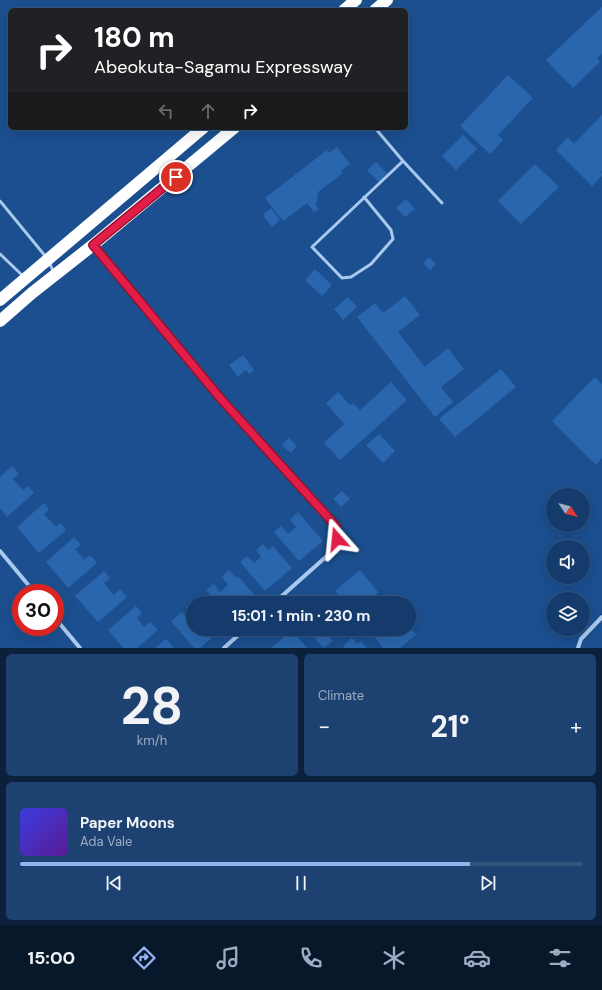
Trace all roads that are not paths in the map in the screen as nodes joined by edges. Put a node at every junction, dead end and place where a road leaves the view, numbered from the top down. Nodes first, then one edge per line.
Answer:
1 (356, 0) edge
2 (387, 0) edge
3 (346, 8) edge
4 (377, 8) edge
5 (201, 130) edge
6 (232, 130) edge
7 (377, 130) edge
8 (403, 161) junction
9 (364, 198) junction
10 (0, 201) edge
11 (442, 203) dead end
12 (93, 245) junction
13 (0, 254) edge
14 (48, 260) junction
15 (54, 275) junction
16 (29, 286) junction
17 (0, 300) edge
18 (0, 321) edge
19 (0, 551) edge
20 (28, 584) edge
21 (282, 596) edge
22 (602, 617) edge
23 (64, 629) edge
24 (237, 636) edge
25 (80, 648) edge
26 (224, 648) edge
27 (578, 648) edge

1 - 3 highway
2 - 4 highway
5 - 14 highway
6 - 12 highway
7 - 8 lane
8 - 9 lane
8 - 11 lane
9 - 9 lane
10 - 14 lane
12 - 15 highway
12 - 21 street
13 - 16 lane
14 - 15 lane
14 - 16 highway
15 - 16 highway
16 - 17 highway
16 - 18 highway
19 - 20 street
22 - 27 street
23 - 25 street
24 - 26 street

